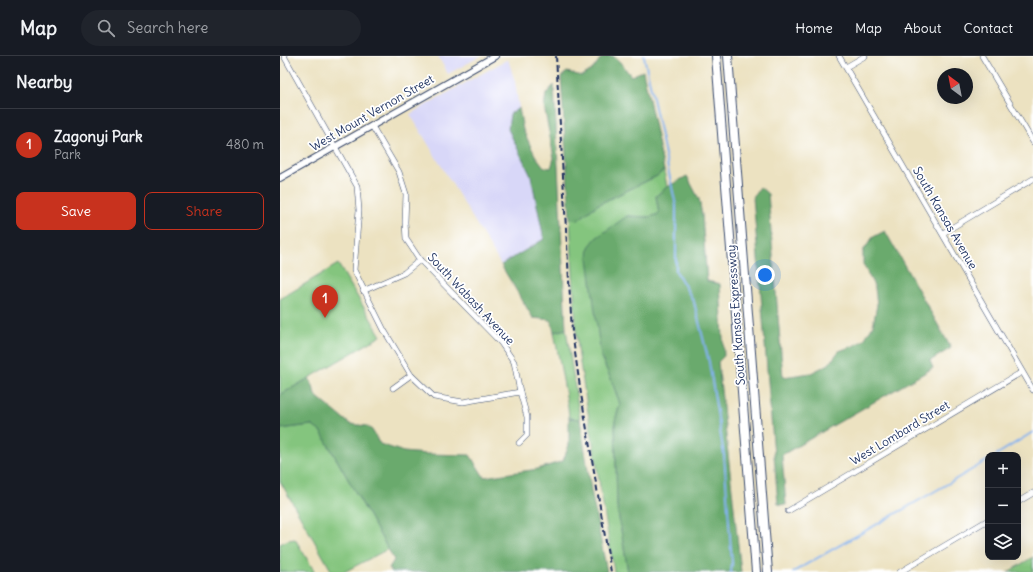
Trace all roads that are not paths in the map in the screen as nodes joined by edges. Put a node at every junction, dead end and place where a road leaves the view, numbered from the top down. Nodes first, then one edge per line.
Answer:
1 (495, 56) edge
2 (716, 56) edge
3 (728, 56) edge
4 (839, 56) edge
5 (864, 56) edge
6 (982, 56) edge
7 (287, 57) edge
8 (846, 67) junction
9 (372, 126) junction
10 (1033, 142) edge
11 (335, 147) junction
12 (280, 178) edge
13 (1033, 179) edge
14 (943, 233) junction
15 (420, 260) junction
16 (363, 291) junction
17 (1022, 372) junction
18 (411, 375) junction
19 (393, 388) dead end
20 (1033, 390) edge
21 (520, 392) junction
22 (519, 443) dead end
23 (1033, 493) edge
24 (1021, 500) edge
25 (788, 511) dead end
26 (985, 522) edge
27 (756, 572) edge
28 (768, 572) edge
29 (900, 572) edge

1 - 9 street, West Mount Vernon Street
2 - 27 main road, South Kansas Expressway
3 - 28 main road, South Kansas Expressway
4 - 8 street, South Kansas Avenue
5 - 8 street
6 - 10 street
7 - 11 street
8 - 14 street, South Kansas Avenue
9 - 11 street, West Mount Vernon Street
9 - 15 street, South Wabash Avenue
11 - 12 street, West Mount Vernon Street
11 - 16 street
13 - 14 street
14 - 17 street, South Kansas Avenue
15 - 16 street
15 - 21 street, South Wabash Avenue
16 - 18 street
17 - 20 street, South Kansas Avenue
17 - 25 street, West Lombard Street
18 - 19 street
18 - 21 street
21 - 22 street, South Wabash Avenue
23 - 24 street
26 - 29 street

